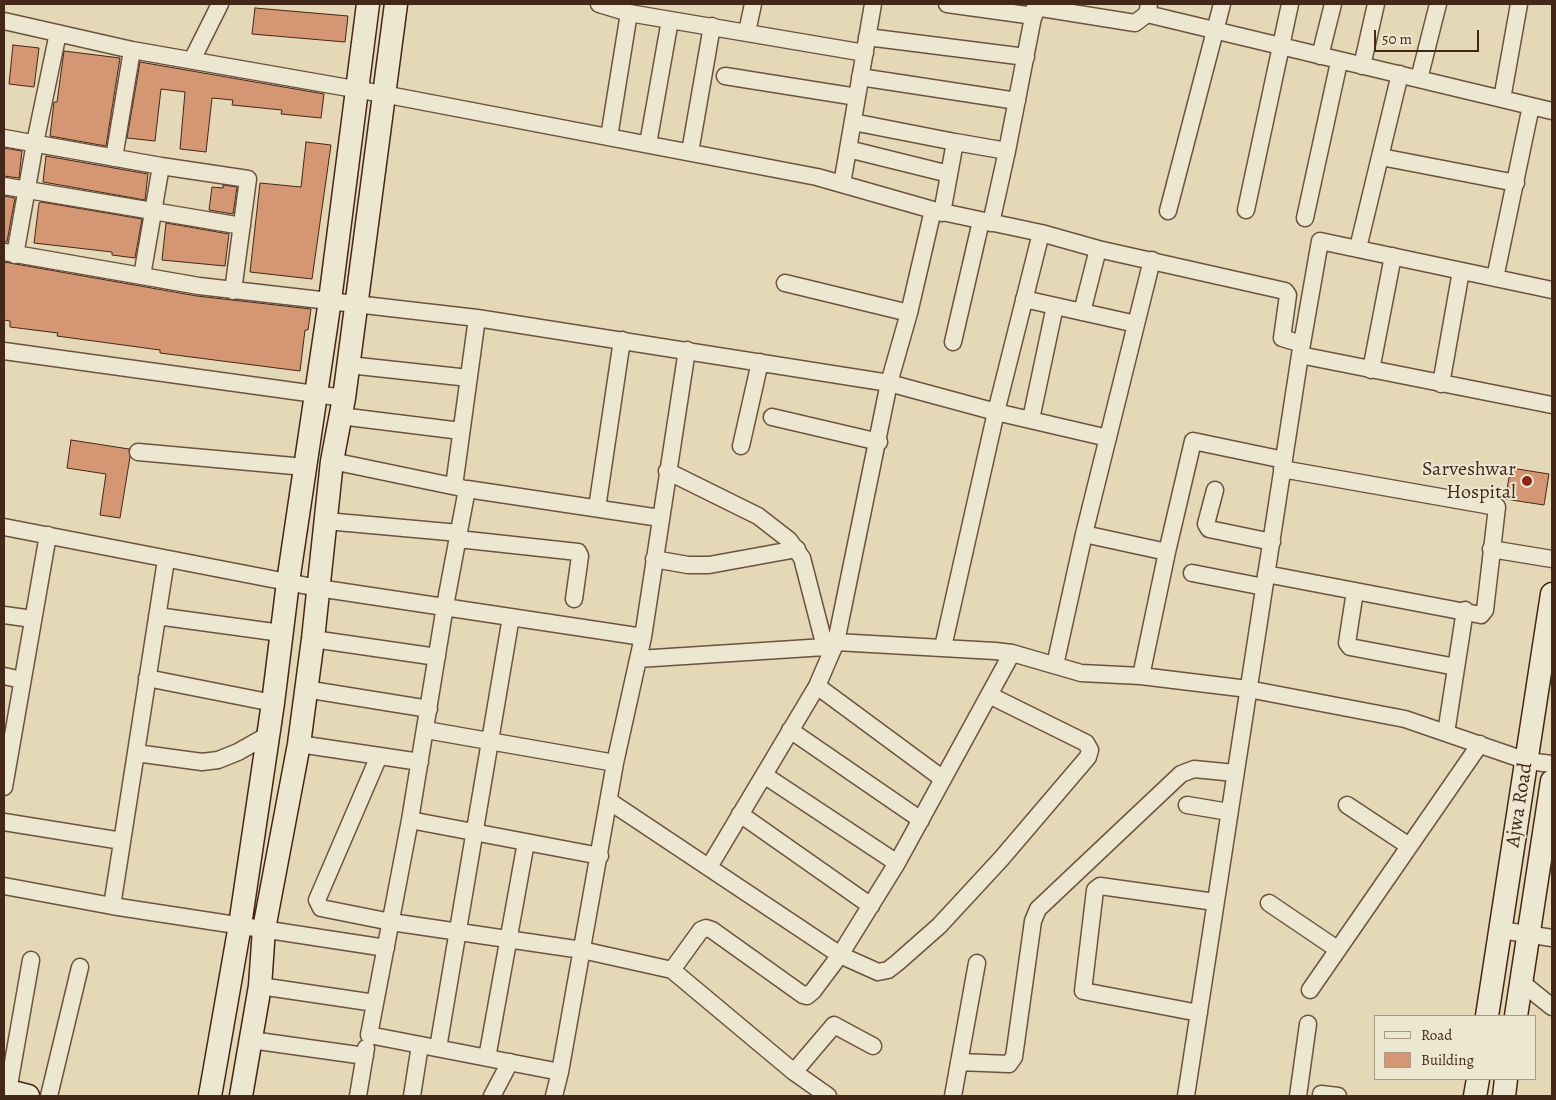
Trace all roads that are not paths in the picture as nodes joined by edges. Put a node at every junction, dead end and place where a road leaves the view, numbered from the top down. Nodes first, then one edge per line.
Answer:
1 (220, 4) edge
2 (368, 4) edge
3 (396, 4) edge
4 (599, 4) edge
5 (753, 4) edge
6 (873, 4) edge
7 (947, 4) edge
8 (1222, 4) edge
9 (1290, 4) edge
10 (1333, 4) edge
11 (1376, 4) edge
12 (1438, 4) edge
13 (1519, 4) edge
14 (621, 8) edge
15 (1035, 9) edge
16 (1148, 9) edge
17 (670, 20) junction
18 (4, 21) edge
19 (712, 26) junction
20 (1216, 31) junction
21 (747, 32) junction
22 (58, 33) junction
23 (866, 45) junction
24 (1281, 48) junction
25 (132, 50) junction
26 (1320, 56) junction
27 (1026, 57) junction
28 (192, 60) junction
29 (1339, 62) junction
30 (1362, 66) junction
31 (1400, 74) junction
32 (725, 76) dead end
33 (860, 77) junction
34 (1419, 80) junction
35 (358, 90) junction
36 (383, 94) junction
37 (857, 97) junction
38 (1502, 99) junction
39 (1017, 101) junction
40 (1531, 106) junction
41 (1552, 111) edge
42 (853, 122) junction
43 (610, 137) junction
44 (4, 138) edge
45 (955, 142) junction
46 (35, 143) junction
47 (648, 144) junction
48 (848, 149) junction
49 (1008, 151) junction
50 (690, 152) junction
51 (1382, 157) junction
52 (114, 158) junction
53 (161, 166) junction
54 (949, 174) junction
55 (1516, 183) junction
56 (842, 184) junction
57 (4, 186) edge
58 (28, 190) junction
59 (1246, 210) dead end
60 (153, 211) junction
61 (1168, 211) dead end
62 (938, 212) junction
63 (1305, 218) dead end
64 (986, 222) junction
65 (242, 226) junction
66 (1041, 233) junction
67 (1358, 248) junction
68 (1098, 249) junction
69 (10, 253) edge
70 (1393, 256) junction
71 (1152, 260) junction
72 (1461, 270) junction
73 (142, 276) junction
74 (1495, 278) junction
75 (785, 283) dead end
76 (1552, 290) edge
77 (233, 291) junction
78 (1024, 299) junction
79 (330, 300) junction
80 (357, 303) junction
81 (1055, 306) junction
82 (1082, 312) junction
83 (910, 313) junction
84 (477, 318) junction
85 (1136, 324) junction
86 (622, 340) junction
87 (953, 342) dead end
88 (687, 350) junction
89 (1301, 350) junction
90 (4, 351) edge
91 (760, 362) junction
92 (349, 365) junction
93 (1371, 370) junction
94 (469, 378) junction
95 (889, 383) junction
96 (1441, 384) junction
97 (315, 395) junction
98 (1552, 405) edge
99 (342, 407) junction
100 (996, 412) junction
101 (772, 418) dead end
102 (1031, 419) junction
103 (461, 431) junction
104 (1108, 438) junction
105 (879, 442) junction
106 (742, 446) dead end
107 (138, 452) dead end
108 (332, 461) junction
109 (1283, 464) junction
110 (305, 467) junction
111 (667, 472) junction
112 (460, 488) junction
113 (1215, 490) dead end
114 (597, 508) junction
115 (660, 518) junction
116 (326, 521) junction
117 (4, 527) edge
118 (1084, 534) junction
119 (48, 535) junction
120 (458, 536) junction
121 (1272, 542) junction
122 (796, 549) junction
123 (1492, 549) junction
124 (1167, 552) junction
125 (654, 559) junction
126 (1552, 559) edge
127 (166, 560) junction
128 (1192, 573) dead end
129 (1265, 581) junction
130 (288, 582) junction
131 (318, 588) junction
132 (1355, 591) junction
133 (574, 599) dead end
134 (445, 606) junction
135 (1551, 608) edge
136 (1465, 610) junction
137 (4, 615) edge
138 (157, 616) junction
139 (511, 616) junction
140 (33, 619) junction
141 (281, 632) junction
142 (643, 637) junction
143 (313, 640) junction
144 (831, 645) junction
145 (943, 647) junction
146 (1012, 653) junction
147 (437, 657) junction
148 (638, 659) junction
149 (1055, 665) junction
150 (1456, 667) junction
151 (4, 676) edge
152 (1141, 676) junction
153 (147, 678) junction
154 (22, 680) junction
155 (817, 686) junction
156 (305, 689) junction
157 (1248, 689) junction
158 (991, 696) junction
159 (272, 703) junction
160 (429, 709) junction
161 (9, 728) edge
162 (426, 730) junction
163 (790, 730) junction
164 (1446, 733) junction
165 (268, 735) junction
166 (491, 742) junction
167 (299, 744) junction
168 (1480, 744) junction
169 (136, 753) junction
170 (379, 756) junction
171 (1527, 761) junction
172 (420, 762) junction
173 (615, 763) junction
174 (1552, 764) edge
175 (1235, 772) junction
176 (764, 775) junction
177 (4, 779) edge
178 (943, 779) junction
179 (1552, 781) edge
180 (609, 801) junction
181 (1187, 805) dead end
182 (1347, 805) dead end
183 (1229, 812) junction
184 (740, 814) junction
185 (410, 820) junction
186 (921, 820) junction
187 (4, 822) edge
188 (474, 832) junction
189 (122, 841) junction
190 (526, 842) junction
191 (1409, 846) junction
192 (600, 856) junction
193 (897, 863) junction
194 (708, 866) junction
195 (4, 891) edge
196 (1215, 902) junction
197 (1269, 903) dead end
198 (112, 906) junction
199 (871, 906) junction
200 (390, 922) junction
201 (240, 925) junction
202 (264, 929) junction
203 (1501, 930) junction
204 (457, 932) junction
205 (1528, 934) junction
206 (1552, 938) edge
207 (508, 939) junction
208 (386, 948) junction
209 (1337, 949) junction
210 (582, 950) junction
211 (840, 955) junction
212 (31, 960) dead end
213 (977, 963) dead end
214 (80, 967) dead end
215 (672, 970) junction
216 (1521, 982) junction
217 (1310, 990) dead end
218 (258, 994) junction
219 (227, 998) junction
220 (375, 1003) junction
221 (1552, 1007) edge
222 (1199, 1013) junction
223 (1488, 1015) edge
224 (1516, 1015) edge
225 (1308, 1024) dead end
226 (368, 1036) junction
227 (251, 1040) junction
228 (420, 1045) junction
229 (873, 1046) dead end
230 (438, 1048) junction
231 (365, 1056) junction
232 (487, 1058) junction
233 (510, 1062) junction
234 (959, 1062) junction
235 (560, 1072) junction
236 (794, 1072) junction
237 (1478, 1080) edge
238 (1506, 1080) edge
239 (13, 1092) edge
240 (1321, 1094) dead end
241 (49, 1096) edge
242 (210, 1096) edge
243 (241, 1096) edge
244 (358, 1096) edge
245 (412, 1096) edge
246 (492, 1096) edge
247 (554, 1096) edge
248 (828, 1096) edge
249 (953, 1096) edge
250 (1186, 1096) edge
251 (1298, 1096) edge
252 (1338, 1096) edge
253 (1475, 1096) edge
254 (1504, 1096) edge

1 - 28 street
2 - 35 street
3 - 36 street
4 - 14 street
5 - 21 street
6 - 23 street
7 - 15 street
8 - 20 street
9 - 24 street
10 - 26 street
11 - 30 street
12 - 34 street
13 - 38 street
14 - 17 street
14 - 43 street
15 - 16 street
15 - 27 street
16 - 20 street
17 - 19 street
17 - 47 street
18 - 22 street
19 - 21 street
19 - 50 street
20 - 24 street
20 - 61 street
21 - 23 street
22 - 25 street
22 - 46 street
23 - 27 street
23 - 33 street
24 - 26 street
24 - 59 street
25 - 28 street
25 - 52 street
26 - 29 street
27 - 39 street
28 - 35 street
29 - 30 street
29 - 63 street
30 - 31 street
31 - 34 street
31 - 51 street
32 - 37 street
33 - 37 street
33 - 39 street
34 - 38 street
35 - 36 street
35 - 79 street
36 - 43 street
36 - 80 street
37 - 42 street
38 - 40 street
39 - 49 street
40 - 41 street
40 - 55 street
42 - 45 street
42 - 48 street
43 - 47 street
44 - 46 street
45 - 49 street
45 - 54 street
46 - 52 street
46 - 58 street
47 - 50 street
48 - 54 street
48 - 56 street
49 - 64 street
50 - 56 street
51 - 55 street
51 - 67 street
52 - 53 street
53 - 60 street
53 - 65 street
54 - 62 street
55 - 74 street
56 - 62 street
57 - 58 street
58 - 60 street
58 - 69 street
60 - 65 street
60 - 73 street
62 - 64 street
62 - 83 street
64 - 66 street
64 - 87 street
65 - 77 street
66 - 68 street
66 - 78 street
67 - 70 street
67 - 89 street
68 - 71 street
68 - 82 street
69 - 73 street
70 - 72 street
70 - 93 street
71 - 85 street
71 - 89 street
72 - 74 street
72 - 96 street
73 - 77 street
74 - 76 street
75 - 83 street
77 - 79 street
78 - 81 street
78 - 100 street
79 - 80 street
79 - 97 street
80 - 84 street
80 - 92 street
81 - 82 street
81 - 102 street
82 - 85 street
83 - 95 street
84 - 86 street
84 - 94 street
85 - 104 street
86 - 88 street
86 - 114 street
88 - 91 street
88 - 111 street
89 - 93 street
89 - 109 street
90 - 97 street
91 - 95 street
91 - 106 street
92 - 94 street
92 - 99 street
93 - 96 street
94 - 103 street
95 - 100 street
95 - 105 street
96 - 98 street
97 - 99 street
97 - 110 street
99 - 103 street
99 - 108 street
100 - 102 street
100 - 145 street
101 - 105 street
102 - 104 street
103 - 112 street
104 - 118 street
105 - 144 street
107 - 110 street
108 - 112 street
108 - 116 street
109 - 121 street
109 - 123 street
109 - 124 street
110 - 130 street
111 - 115 street
111 - 122 street
112 - 114 street
112 - 120 street
113 - 121 street
114 - 115 street
115 - 125 street
116 - 120 street
116 - 131 street
117 - 119 street
118 - 124 street
118 - 149 street
119 - 127 street
119 - 140 street
120 - 133 street
120 - 134 street
121 - 129 street
122 - 125 street
122 - 144 street
123 - 126 street
123 - 136 street
124 - 152 street
125 - 142 street
127 - 130 street
127 - 138 street
128 - 129 street
129 - 132 street
129 - 157 street
130 - 131 street
130 - 141 street
131 - 134 street
131 - 143 street
132 - 136 street
132 - 150 street
134 - 139 street
134 - 147 street
135 - 171 street, Ajwa Road
136 - 150 street
137 - 140 street
138 - 141 street
138 - 153 street
139 - 142 street
139 - 166 street
140 - 154 street
141 - 159 street
142 - 148 street
143 - 147 street
143 - 156 street
144 - 145 street
144 - 148 street
144 - 155 street
145 - 146 street
146 - 149 street
146 - 158 street
147 - 160 street
148 - 173 street
149 - 152 street
150 - 164 street
151 - 154 street
152 - 157 street
153 - 159 street
153 - 169 street
154 - 161 street
155 - 163 street
155 - 178 street
156 - 160 street
156 - 167 street
157 - 164 street
157 - 175 street
158 - 178 street
158 - 211 street
159 - 165 street
160 - 162 street
161 - 177 street
162 - 166 street
162 - 172 street
163 - 176 street
163 - 186 street
164 - 168 street
165 - 169 street
165 - 201 street
166 - 173 street
166 - 188 street
167 - 170 street
167 - 202 street
168 - 171 street
168 - 191 street
169 - 189 street
170 - 172 street
170 - 200 street
171 - 174 street
171 - 203 street, Ajwa Road
172 - 185 street
173 - 180 street
175 - 183 street
175 - 234 street
176 - 184 street
176 - 193 street
178 - 186 street
179 - 205 street, Ajwa Road
180 - 192 street
180 - 194 street
181 - 183 street
182 - 191 street
183 - 196 street
184 - 194 street
184 - 199 street
185 - 188 street
185 - 200 street
186 - 193 street
187 - 189 street
188 - 190 street
188 - 204 street
189 - 198 street
190 - 192 street
190 - 207 street
191 - 209 street
192 - 210 street
193 - 199 street
194 - 211 street
195 - 198 street
196 - 222 street
196 - 222 street
197 - 209 street
198 - 201 street
199 - 211 street
200 - 204 street
200 - 208 street
201 - 202 street
201 - 219 street
202 - 208 street
202 - 218 street
203 - 205 street
203 - 223 street, Ajwa Road
204 - 207 street
204 - 230 street
205 - 206 street
205 - 216 street, Ajwa Road
207 - 210 street
207 - 232 street
208 - 220 street
209 - 217 street
210 - 215 street
210 - 235 street
211 - 215 street
212 - 239 street
213 - 234 street
214 - 241 street
215 - 236 street
216 - 221 street
216 - 224 street, Ajwa Road
218 - 219 street
218 - 220 street
218 - 227 street
219 - 242 street
220 - 226 street
222 - 250 street
225 - 251 street
226 - 228 street
226 - 231 street
227 - 231 street
227 - 243 street
228 - 230 street
228 - 245 street
229 - 236 street
230 - 232 street
231 - 244 street
232 - 233 street
233 - 235 street
233 - 246 street
234 - 249 street
235 - 247 street
236 - 248 street
237 - 253 street
238 - 254 street
240 - 252 street

